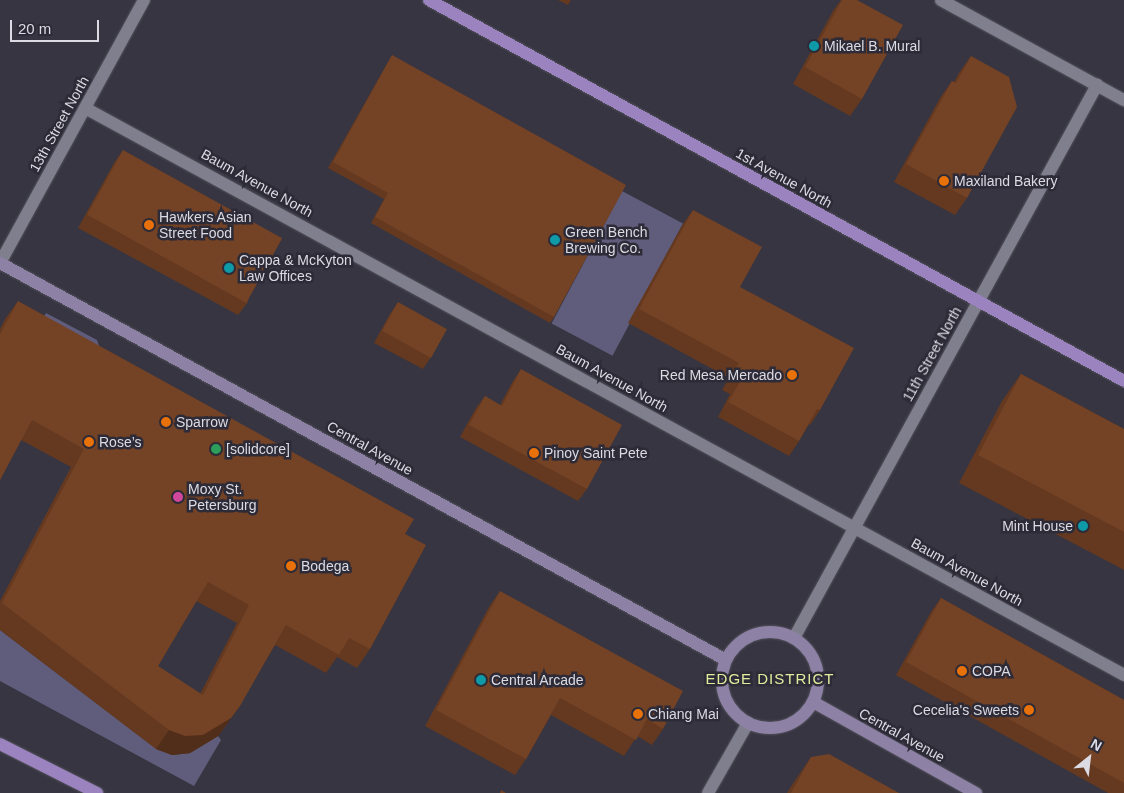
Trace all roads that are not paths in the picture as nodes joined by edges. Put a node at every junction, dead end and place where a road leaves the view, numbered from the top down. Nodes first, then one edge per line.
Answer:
1 (144, 0) edge
2 (429, 0) edge
3 (941, 0) edge
4 (1097, 85) junction
5 (1124, 100) edge
6 (85, 108) junction
7 (0, 263) edge
8 (978, 301) junction
9 (1124, 381) edge
10 (854, 528) junction
11 (794, 638) junction
12 (726, 660) junction
13 (1124, 675) edge
14 (813, 702) junction
15 (748, 723) junction
16 (0, 744) edge
17 (96, 793) edge
18 (708, 793) edge
19 (976, 793) edge

1 - 6 street, 13th Street North
2 - 8 main road, 1st Avenue North
3 - 4 street
4 - 5 street
4 - 8 street, 11th Street North
6 - 7 street, 13th Street North
6 - 10 street, Baum Avenue North
7 - 12 street, Central Avenue
8 - 9 main road, 1st Avenue North
8 - 10 street, 11th Street North
10 - 11 street, 11th Street North
10 - 13 street, Baum Avenue North
11 - 12 street
11 - 14 street
12 - 15 street
14 - 15 street
14 - 19 street, Central Avenue
15 - 18 street
16 - 17 main road

